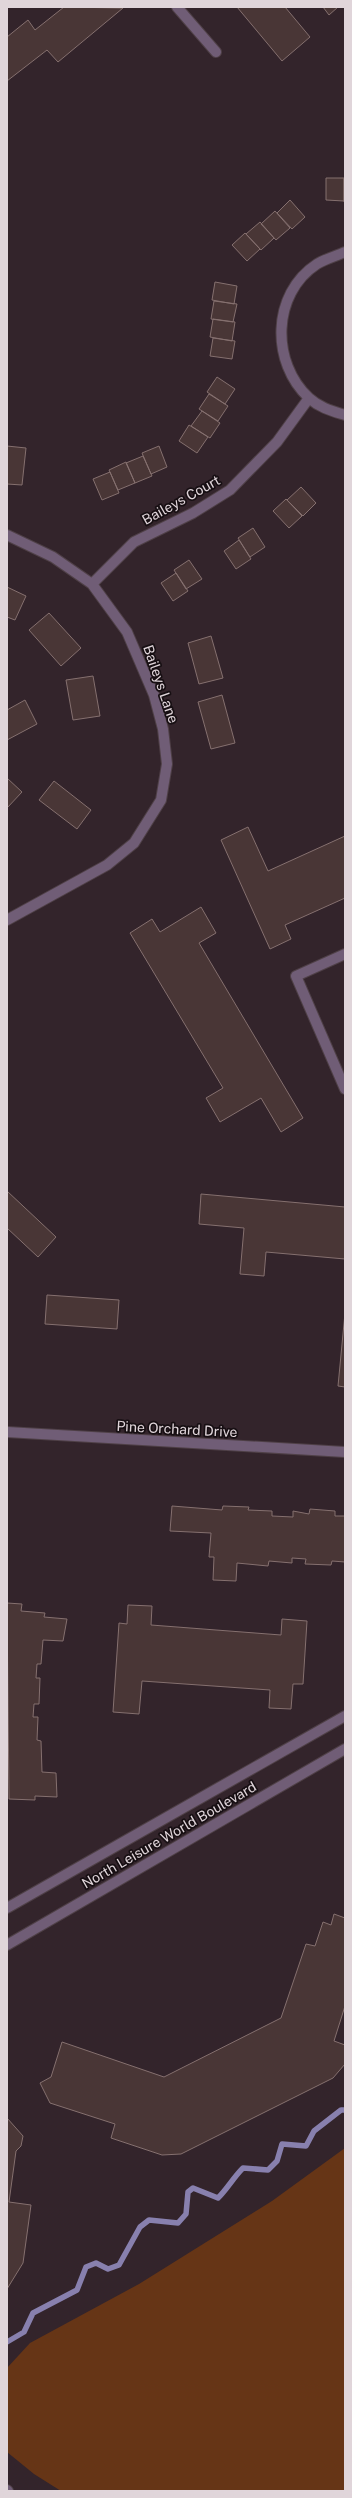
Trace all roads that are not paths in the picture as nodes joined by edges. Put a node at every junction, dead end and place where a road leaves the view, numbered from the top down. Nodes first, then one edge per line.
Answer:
1 (177, 7) edge
2 (216, 52) dead end
3 (345, 252) edge
4 (309, 398) junction
5 (345, 415) edge
6 (7, 536) edge
7 (92, 584) junction
8 (7, 920) edge
9 (345, 954) edge
10 (345, 1089) edge
11 (7, 1432) edge
12 (345, 1452) edge
13 (345, 1716) edge
14 (345, 1749) edge
15 (7, 1908) edge
16 (7, 1945) edge

1 - 2 street
3 - 4 street
4 - 5 street
4 - 7 street, Baileys Court
6 - 7 street, Baileys Lane
7 - 8 street, Baileys Lane
9 - 10 street
11 - 12 street, Pine Orchard Drive
13 - 15 street, North Leisure World Boulevard
14 - 16 street, North Leisure World Boulevard

